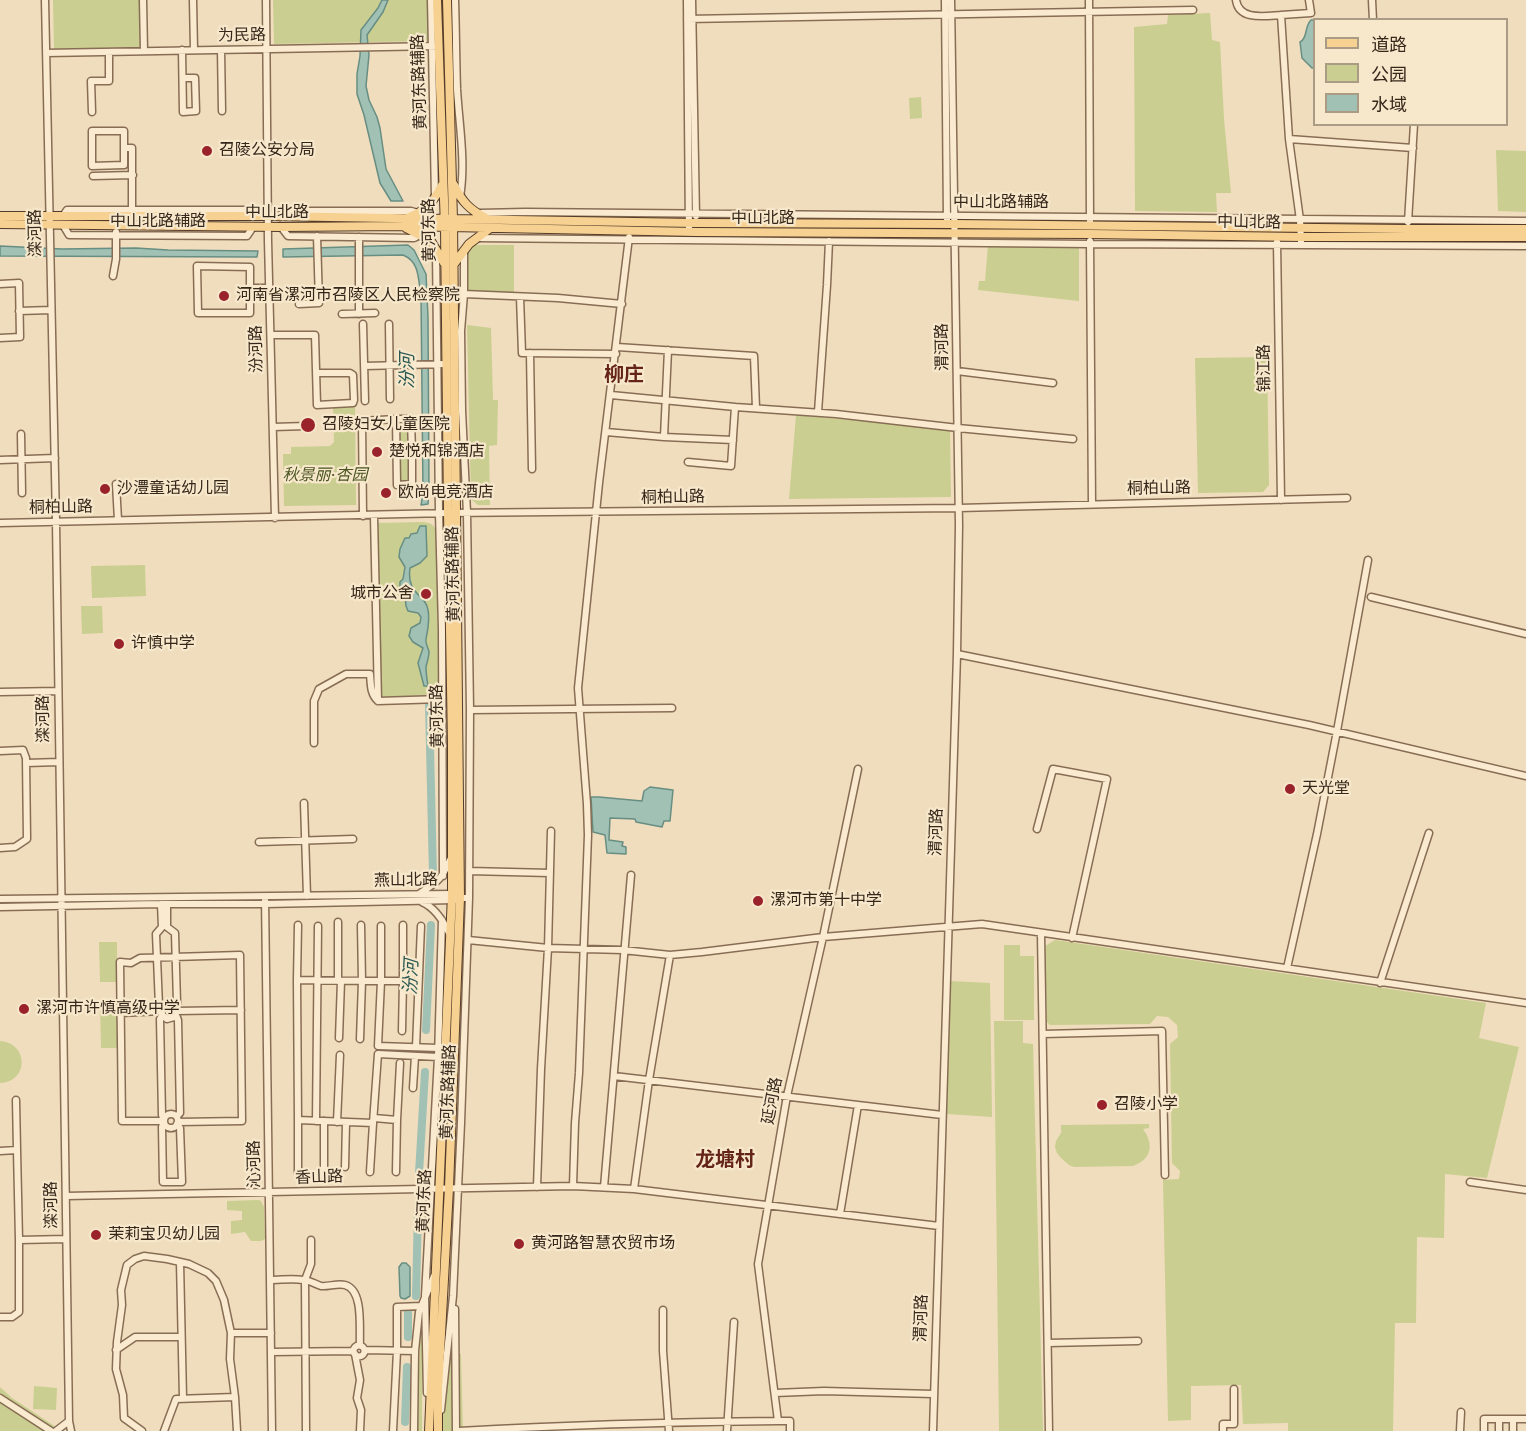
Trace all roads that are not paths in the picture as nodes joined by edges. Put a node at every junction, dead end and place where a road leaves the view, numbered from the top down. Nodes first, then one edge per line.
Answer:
1 (45, 0) edge
2 (143, 0) edge
3 (193, 0) edge
4 (266, 0) edge
5 (431, 0) edge
6 (437, 0) edge
7 (447, 0) edge
8 (455, 0) edge
9 (687, 0) edge
10 (692, 0) edge
11 (945, 0) edge
12 (951, 0) edge
13 (1089, 0) edge
14 (1236, 0) edge
15 (1310, 0) edge
16 (1372, 0) edge
17 (1193, 10) dead end
18 (1089, 12) junction
19 (948, 14) junction
20 (1281, 15) junction
21 (1373, 18) edge
22 (690, 19) junction
23 (435, 46) junction
24 (267, 49) junction
25 (182, 50) junction
26 (194, 50) junction
27 (221, 50) junction
28 (144, 51) junction
29 (110, 52) junction
30 (46, 54) junction
31 (183, 78) junction
32 (222, 111) dead end
33 (92, 112) dead end
34 (1414, 126) edge
35 (1289, 139) junction
36 (124, 148) junction
37 (1413, 148) junction
38 (133, 175) junction
39 (93, 176) dead end
40 (452, 183) junction
41 (443, 184) junction
42 (460, 197) junction
43 (435, 198) junction
44 (132, 209) junction
45 (418, 213) junction
46 (632, 213) junction
47 (477, 214) junction
48 (693, 214) junction
49 (0, 216) edge
50 (50, 216) junction
51 (63, 216) junction
52 (254, 216) junction
53 (267, 216) junction
54 (280, 217) junction
55 (951, 220) junction
56 (1526, 221) edge
57 (402, 223) junction
58 (0, 224) edge
59 (449, 224) junction
60 (1301, 224) junction
61 (49, 225) junction
62 (63, 225) junction
63 (117, 225) junction
64 (490, 225) junction
65 (1408, 225) junction
66 (1090, 226) junction
67 (253, 227) junction
68 (268, 227) junction
69 (281, 227) junction
70 (693, 228) junction
71 (1526, 229) edge
72 (630, 231) junction
73 (955, 233) junction
74 (420, 235) junction
75 (116, 236) junction
76 (317, 236) junction
77 (358, 237) junction
78 (1526, 237) edge
79 (477, 238) junction
80 (829, 241) junction
81 (1277, 241) junction
82 (1301, 241) junction
83 (955, 242) junction
84 (1090, 244) junction
85 (1526, 246) edge
86 (436, 248) junction
87 (464, 249) junction
88 (449, 265) junction
89 (113, 276) dead end
90 (0, 284) edge
91 (250, 288) junction
92 (270, 288) junction
93 (464, 294) junction
94 (519, 297) junction
95 (299, 304) dead end
96 (622, 304) junction
97 (51, 310) junction
98 (19, 311) junction
99 (342, 314) dead end
100 (359, 314) junction
101 (375, 314) dead end
102 (363, 324) dead end
103 (389, 324) dead end
104 (271, 335) junction
105 (0, 338) edge
106 (616, 350) junction
107 (668, 350) junction
108 (530, 353) junction
109 (442, 364) junction
110 (390, 365) junction
111 (364, 366) junction
112 (957, 371) junction
113 (316, 373) junction
114 (1053, 383) dead end
115 (611, 395) junction
116 (390, 399) dead end
117 (666, 400) junction
118 (365, 401) dead end
119 (735, 407) junction
120 (756, 408) junction
121 (818, 412) junction
122 (396, 420) junction
123 (307, 426) dead end
124 (273, 427) junction
125 (958, 428) junction
126 (606, 432) junction
127 (21, 434) dead end
128 (664, 437) junction
129 (1073, 439) dead end
130 (733, 440) junction
131 (443, 452) junction
132 (412, 453) junction
133 (55, 458) junction
134 (22, 459) junction
135 (0, 460) edge
136 (688, 462) dead end
137 (532, 469) dead end
138 (116, 483) dead end
139 (22, 493) dead end
140 (1347, 498) dead end
141 (1281, 500) junction
142 (1092, 504) junction
143 (959, 508) junction
144 (448, 513) junction
145 (467, 513) junction
146 (596, 513) junction
147 (363, 516) junction
148 (374, 516) junction
149 (275, 518) junction
150 (118, 520) junction
151 (56, 521) junction
152 (0, 523) edge
153 (1368, 560) dead end
154 (1371, 597) dead end
155 (1526, 634) edge
156 (957, 654) junction
157 (57, 691) junction
158 (0, 692) edge
159 (442, 699) junction
160 (378, 700) junction
161 (672, 708) dead end
162 (579, 709) junction
163 (470, 710) junction
164 (1337, 731) junction
165 (314, 742) dead end
166 (0, 751) edge
167 (59, 762) junction
168 (26, 763) junction
169 (858, 769) dead end
170 (1526, 776) edge
171 (304, 803) dead end
172 (1037, 830) dead end
173 (551, 831) dead end
174 (1429, 833) dead end
175 (353, 839) dead end
176 (305, 841) junction
177 (259, 842) dead end
178 (0, 848) edge
179 (452, 855) junction
180 (470, 871) junction
181 (550, 873) junction
182 (631, 875) dead end
183 (443, 876) junction
184 (307, 896) junction
185 (61, 898) junction
186 (419, 898) junction
187 (454, 898) junction
188 (469, 898) junction
189 (0, 899) edge
190 (265, 901) junction
191 (164, 904) junction
192 (61, 906) junction
193 (0, 908) edge
194 (442, 920) junction
195 (338, 922) dead end
196 (298, 925) dead end
197 (361, 925) dead end
198 (403, 925) dead end
199 (318, 926) dead end
200 (421, 926) dead end
201 (381, 927) dead end
202 (948, 927) junction
203 (1041, 934) junction
204 (451, 937) junction
205 (824, 937) junction
206 (1072, 938) junction
207 (468, 940) junction
208 (548, 948) junction
209 (584, 948) junction
210 (623, 950) junction
211 (670, 955) junction
212 (157, 958) junction
213 (175, 958) junction
214 (1287, 968) junction
215 (297, 980) junction
216 (318, 981) junction
217 (339, 981) junction
218 (362, 981) junction
219 (381, 981) junction
220 (403, 981) junction
221 (1380, 983) junction
222 (1526, 1003) edge
223 (241, 1010) junction
224 (176, 1011) junction
225 (162, 1012) junction
226 (121, 1013) junction
227 (402, 1031) dead end
228 (1043, 1034) junction
229 (339, 1038) dead end
230 (360, 1039) dead end
231 (416, 1047) junction
232 (438, 1048) junction
233 (340, 1055) dead end
234 (415, 1056) junction
235 (438, 1057) junction
236 (400, 1063) dead end
237 (614, 1076) junction
238 (649, 1080) junction
239 (413, 1088) dead end
240 (787, 1096) junction
241 (16, 1100) dead end
242 (858, 1105) junction
243 (942, 1115) junction
244 (298, 1120) junction
245 (398, 1120) junction
246 (164, 1121) junction
247 (177, 1121) junction
248 (320, 1121) junction
249 (373, 1121) junction
250 (337, 1122) junction
251 (346, 1122) junction
252 (17, 1150) junction
253 (0, 1151) edge
254 (345, 1167) dead end
255 (370, 1172) dead end
256 (396, 1172) dead end
257 (298, 1173) dead end
258 (324, 1175) dead end
259 (1165, 1175) dead end
260 (1470, 1182) dead end
261 (573, 1186) junction
262 (537, 1187) junction
263 (604, 1187) junction
264 (453, 1188) junction
265 (435, 1189) junction
266 (634, 1189) junction
267 (1526, 1190) edge
268 (269, 1193) junction
269 (66, 1196) junction
270 (768, 1205) junction
271 (840, 1214) junction
272 (939, 1226) junction
273 (66, 1239) junction
274 (19, 1240) junction
275 (311, 1240) dead end
276 (180, 1262) junction
277 (440, 1273) junction
278 (270, 1280) junction
279 (305, 1280) junction
280 (425, 1296) junction
281 (453, 1296) junction
282 (421, 1306) junction
283 (663, 1310) dead end
284 (0, 1317) edge
285 (734, 1322) dead end
286 (231, 1333) junction
287 (271, 1333) junction
288 (181, 1337) junction
289 (1138, 1341) dead end
290 (1048, 1343) junction
291 (362, 1348) junction
292 (116, 1350) junction
293 (397, 1351) junction
294 (416, 1351) junction
295 (271, 1352) junction
296 (306, 1352) junction
297 (354, 1352) junction
298 (1234, 1389) dead end
299 (775, 1393) junction
300 (933, 1394) junction
301 (235, 1397) junction
302 (0, 1398) edge
303 (183, 1398) junction
304 (1461, 1412) dead end
305 (1499, 1419) junction
306 (1513, 1419) junction
307 (1526, 1419) edge
308 (69, 1421) junction
309 (728, 1421) junction
310 (778, 1421) junction
311 (668, 1422) junction
312 (54, 1431) edge
313 (71, 1431) edge
314 (142, 1431) edge
315 (164, 1431) edge
316 (237, 1431) edge
317 (272, 1431) edge
318 (306, 1431) edge
319 (360, 1431) edge
320 (393, 1431) edge
321 (414, 1431) edge
322 (428, 1431) edge
323 (438, 1431) edge
324 (458, 1431) edge
325 (669, 1431) edge
326 (728, 1431) edge
327 (790, 1431) edge
328 (933, 1431) edge
329 (1049, 1431) edge
330 (1223, 1431) edge
331 (1460, 1431) edge
332 (1484, 1431) edge
333 (1499, 1431) edge
334 (1513, 1431) edge

1 - 30 street, 滦河路
2 - 28 street
3 - 26 street
4 - 24 street, 汾河路
5 - 23 street, 黄河东路辅路
6 - 23 main road, 黄河东路
7 - 40 main road, 黄河东路
8 - 42 street
9 - 22 street
10 - 22 street
11 - 19 street, 渭河路
12 - 19 street, 渭河路
13 - 18 street
14 - 20 street
15 - 20 street
16 - 21 street
17 - 18 street
18 - 19 street
18 - 66 street
19 - 22 street
19 - 55 street, 渭河路
20 - 35 street
22 - 48 street
23 - 24 street, 为民路
23 - 41 main road, 黄河东路
23 - 43 street, 黄河东路辅路
24 - 27 street, 为民路
24 - 53 street, 汾河路
25 - 26 street, 为民路
25 - 28 street, 为民路
25 - 31 street
26 - 27 street, 为民路
27 - 32 street
28 - 29 street, 为民路
29 - 30 street, 为民路
29 - 33 street
30 - 50 street, 滦河路
31 - 31 street
34 - 37 street
35 - 37 street
35 - 60 street
36 - 36 street
36 - 38 street
37 - 65 street
38 - 39 street
38 - 44 street
40 - 42 main road
40 - 59 main road, 黄河东路
41 - 43 main road
41 - 59 main road, 黄河东路
42 - 47 main road
43 - 45 main road
44 - 51 street, 中山北路辅路
44 - 52 street, 中山北路辅路
45 - 54 street
45 - 57 main road
46 - 47 street, 中山北路辅路
46 - 48 street, 中山北路辅路
46 - 72 street
47 - 64 main road
48 - 55 street, 中山北路辅路
48 - 70 street
49 - 50 main road, 中山北路
50 - 51 main road, 中山北路
50 - 61 street, 滦河路
51 - 52 main road, 中山北路
52 - 53 main road, 中山北路
53 - 54 main road, 中山北路
53 - 68 street, 汾河路
54 - 57 main road, 中山北路
55 - 66 main road, 中山北路
55 - 70 main road, 中山北路
55 - 73 street, 渭河路
56 - 65 street
57 - 59 main road, 中山北路
57 - 69 main road, 中山北路
57 - 74 main road
58 - 61 main road, 中山北路
59 - 64 main road, 中山北路
59 - 88 main road, 黄河东路
60 - 65 main road, 中山北路
60 - 66 main road, 中山北路
60 - 82 street
61 - 62 main road, 中山北路
61 - 97 street, 滦河路
62 - 63 main road, 中山北路
62 - 75 street, 中山北路辅路
63 - 67 main road, 中山北路
63 - 75 street
64 - 72 main road, 中山北路
64 - 79 main road
65 - 71 main road, 中山北路
66 - 73 main road, 中山北路
66 - 81 main road, 中山北路
66 - 84 street
67 - 68 main road, 中山北路
67 - 75 street, 中山北路辅路
68 - 69 main road, 中山北路
68 - 92 street, 汾河路
69 - 76 street
70 - 72 main road, 中山北路
70 - 73 main road, 中山北路
72 - 79 street
72 - 80 street
72 - 96 street
73 - 83 street, 渭河路
74 - 77 street
74 - 86 main road
75 - 89 street
76 - 77 street
76 - 95 street
77 - 100 street
78 - 82 main road, 中山北路
79 - 87 main road
80 - 83 street
80 - 121 street
81 - 82 main road, 中山北路
81 - 84 street
81 - 141 street, 锦江路
82 - 85 street
83 - 84 street
83 - 112 street, 渭河路
84 - 142 street
86 - 88 main road
86 - 109 street
87 - 88 main road
87 - 93 street, 黄河东路辅路
88 - 109 main road, 黄河东路
88 - 144 main road, 黄河东路
90 - 98 street
91 - 91 street
91 - 92 street
92 - 104 street, 汾河路
93 - 94 street
93 - 145 street, 黄河东路辅路
94 - 96 street
94 - 108 street
96 - 106 street
97 - 98 street
97 - 133 street, 滦河路
98 - 105 street
99 - 100 street
100 - 101 street
102 - 111 street
103 - 110 street
104 - 113 street
104 - 124 street, 汾河路
106 - 107 street
106 - 108 street
106 - 115 street
107 - 117 street
107 - 120 street
108 - 137 street
109 - 110 street
109 - 131 main road, 黄河东路
110 - 111 street
110 - 116 street
111 - 118 street
112 - 114 street
112 - 125 street, 渭河路
113 - 113 street
115 - 117 street
115 - 126 street
117 - 119 street
117 - 128 street
119 - 120 street
119 - 130 street
120 - 121 street
121 - 125 street
122 - 132 street
122 - 132 street
122 - 147 street
123 - 124 street
124 - 149 street, 汾河路
125 - 129 street
125 - 143 street, 渭河路
126 - 128 street
126 - 146 street
127 - 134 street
128 - 130 street
130 - 136 street
131 - 132 street
131 - 144 main road, 黄河东路
133 - 134 street
133 - 151 street, 滦河路
134 - 135 street
134 - 139 street
138 - 150 street
140 - 141 street, 桐柏山路
141 - 142 street, 桐柏山路
142 - 143 street, 桐柏山路
143 - 146 street, 桐柏山路
143 - 156 street, 渭河路
144 - 145 street, 桐柏山路
144 - 148 street, 桐柏山路
144 - 159 street, 黄河东路辅路
144 - 179 main road, 黄河东路
144 - 187 main road, 黄河东路
145 - 146 street, 桐柏山路
145 - 163 street, 黄河东路辅路
146 - 162 street
147 - 148 street, 桐柏山路
147 - 149 street, 桐柏山路
148 - 160 street
149 - 150 street, 桐柏山路
150 - 151 street, 桐柏山路
151 - 152 street, 桐柏山路
151 - 157 street, 滦河路
153 - 164 street
154 - 155 street
156 - 164 street
156 - 202 street, 渭河路
157 - 158 street
157 - 167 street, 滦河路
159 - 160 street
159 - 183 street, 黄河东路辅路
160 - 165 street
161 - 162 street
162 - 163 street
162 - 209 street
163 - 180 street, 黄河东路辅路
164 - 170 street
164 - 214 street
166 - 168 street
167 - 168 street
167 - 185 street, 滦河路
168 - 178 street
169 - 205 street, 延河路
171 - 176 street
172 - 206 street
173 - 181 street
174 - 221 street
175 - 176 street
176 - 177 street
176 - 184 street
179 - 183 street
179 - 187 main road, 黄河东路
180 - 181 street
180 - 188 street, 黄河东路辅路
181 - 208 street
182 - 210 street
183 - 186 street
184 - 186 street, 燕山北路
184 - 190 street, 燕山北路
185 - 189 street, 燕山北路
185 - 190 street, 燕山北路
185 - 192 street, 滦河路
186 - 187 street, 燕山北路
186 - 190 street, 燕山北路
186 - 194 street
187 - 188 street
187 - 204 main road, 黄河东路
187 - 264 main road, 黄河东路
188 - 207 street, 黄河东路辅路
190 - 191 street, 燕山北路
190 - 268 street, 沁河路
191 - 192 street, 燕山北路
191 - 212 street
191 - 213 street
192 - 193 street, 燕山北路
192 - 269 street, 滦河路
194 - 204 street
194 - 232 street, 黄河东路辅路
195 - 217 street
196 - 215 street
197 - 218 street
198 - 220 street
199 - 216 street
200 - 231 street
201 - 219 street
202 - 203 street
202 - 205 street
202 - 243 street, 渭河路
203 - 206 street
203 - 228 street
204 - 265 main road, 黄河东路
205 - 211 street
205 - 240 street, 延河路
206 - 214 street
207 - 208 street
207 - 264 street, 黄河东路辅路
208 - 209 street
208 - 262 street
209 - 210 street
209 - 261 street
210 - 211 street
210 - 237 street
211 - 238 street
212 - 213 street
212 - 225 street
212 - 226 street
213 - 223 street
213 - 224 street
214 - 221 street
215 - 216 street
215 - 244 street
216 - 217 street
216 - 248 street
217 - 218 street
217 - 229 street
218 - 219 street
218 - 230 street
219 - 220 street
219 - 231 street
220 - 227 street
221 - 222 street
223 - 224 street
223 - 247 street
224 - 225 street
224 - 225 street
224 - 247 street
225 - 226 street
225 - 246 street
226 - 246 street
228 - 259 street
228 - 290 street
231 - 232 street
232 - 235 street, 黄河东路辅路
233 - 250 street
234 - 235 street
234 - 239 street
234 - 249 street
235 - 265 street, 黄河东路辅路
236 - 245 street
237 - 238 street
237 - 263 street
238 - 240 street
238 - 266 street
240 - 242 street
240 - 270 street, 延河路
241 - 252 street
242 - 243 street
242 - 271 street
243 - 272 street, 渭河路
244 - 248 street
244 - 257 street
245 - 249 street
245 - 256 street
246 - 247 street
246 - 247 street
246 - 247 street
248 - 250 street
248 - 258 street
249 - 251 street
249 - 255 street
250 - 251 street
251 - 254 street
252 - 253 street
252 - 274 street
260 - 267 street
261 - 262 street, 香山路
261 - 263 street, 香山路
262 - 264 street, 香山路
263 - 266 street, 香山路
264 - 265 street, 香山路
264 - 277 main road, 黄河东路
264 - 281 street, 黄河东路辅路
265 - 268 street, 香山路
265 - 277 main road, 黄河东路
265 - 280 street, 黄河东路辅路
266 - 270 street, 香山路
268 - 269 street, 香山路
268 - 278 street, 沁河路
269 - 273 street, 滦河路
270 - 271 street, 香山路
270 - 299 street, 延河路
271 - 272 street, 香山路
272 - 300 street, 渭河路
273 - 274 street
273 - 308 street, 滦河路
274 - 284 street
275 - 279 street
276 - 286 street
276 - 288 street
276 - 292 street
277 - 280 street
277 - 281 street
277 - 322 main road, 黄河东路
277 - 323 main road, 黄河东路
278 - 279 street
278 - 287 street, 沁河路
279 - 291 street
279 - 296 street
280 - 282 street
280 - 322 street, 黄河东路辅路
281 - 323 street, 黄河东路辅路
281 - 324 street
282 - 293 street
282 - 294 street
283 - 311 street
285 - 309 street
286 - 287 street
286 - 301 street
287 - 295 street, 沁河路
288 - 292 street
288 - 303 street
289 - 290 street
290 - 329 street
291 - 293 street
291 - 297 street
291 - 297 street
292 - 314 street
293 - 294 street
293 - 320 street
294 - 321 street
295 - 296 street
295 - 317 street, 沁河路
296 - 297 street
296 - 318 street
297 - 319 street
298 - 330 street
299 - 300 street
299 - 310 street, 延河路
300 - 328 street, 渭河路
301 - 303 street
301 - 316 street
302 - 312 street
303 - 315 street
304 - 331 street
305 - 306 street
305 - 332 street
305 - 333 street
306 - 307 street
306 - 334 street
308 - 312 street
308 - 313 street, 滦河路
309 - 310 street
309 - 311 street
309 - 326 street
310 - 327 street
311 - 324 street
311 - 325 street

